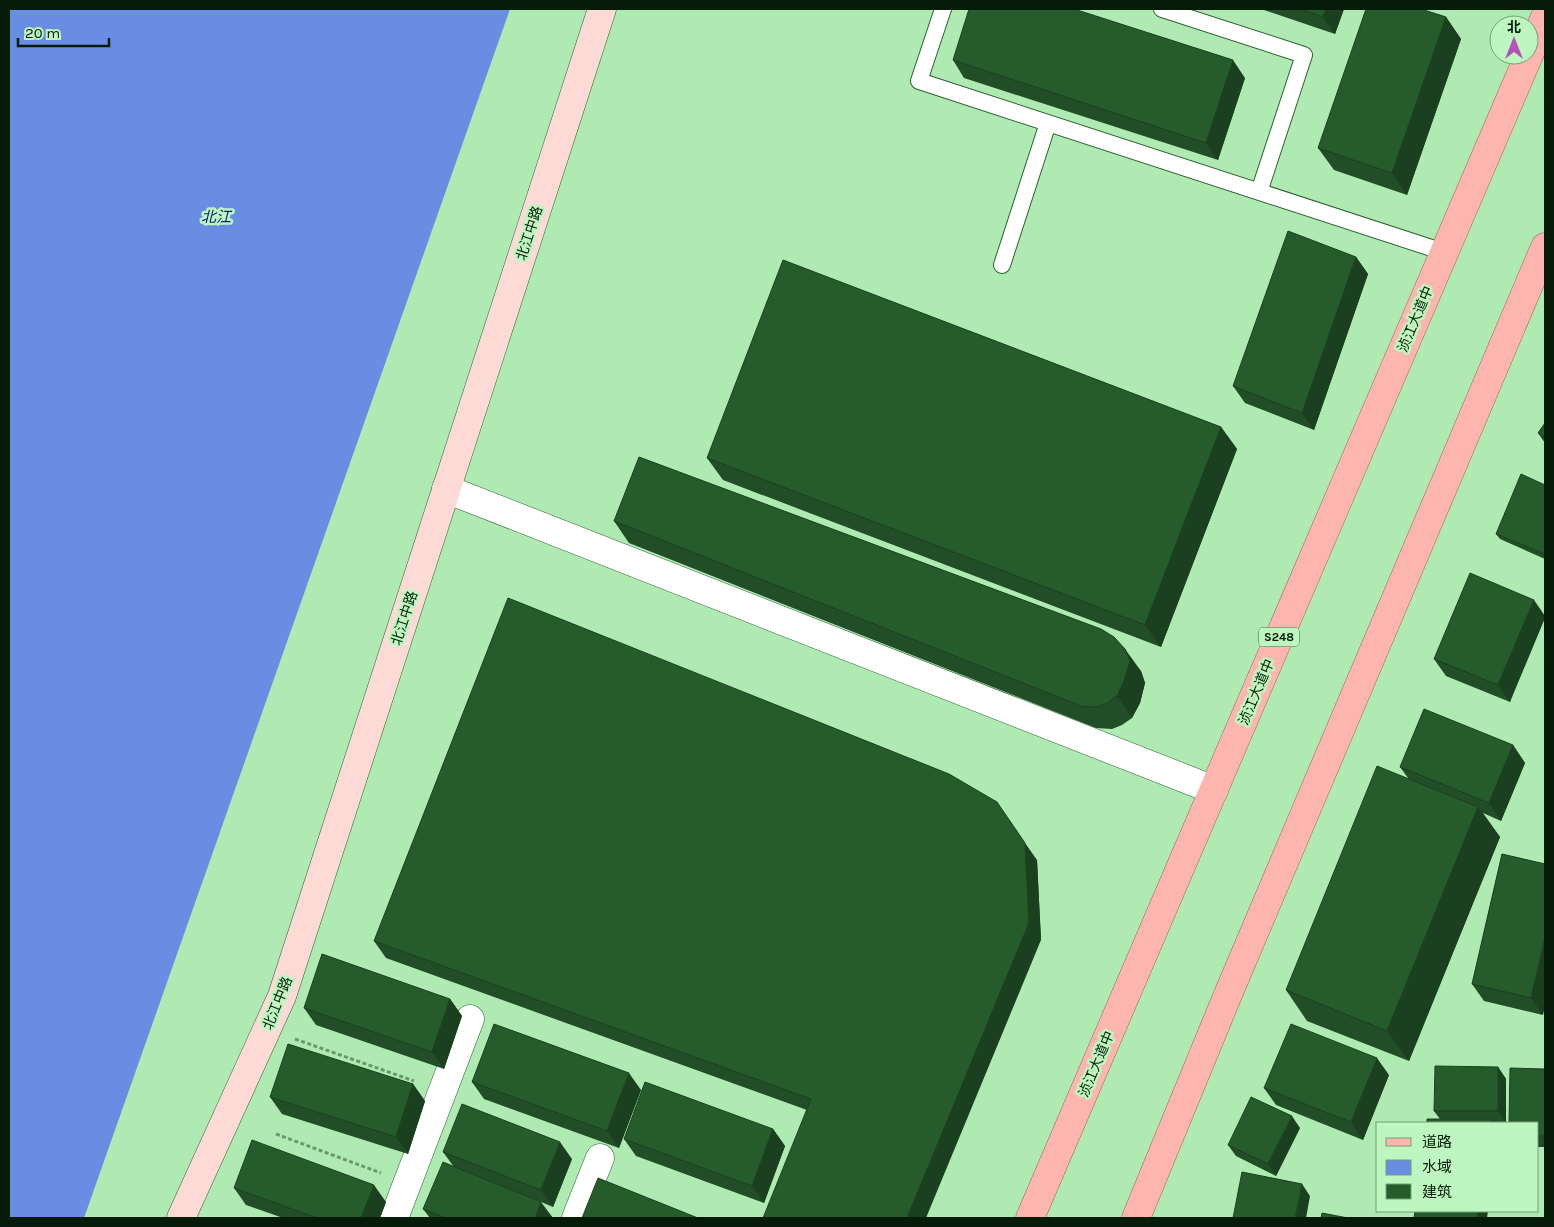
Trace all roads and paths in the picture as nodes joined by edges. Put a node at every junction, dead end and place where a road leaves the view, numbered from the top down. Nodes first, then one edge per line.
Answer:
1 (602, 9) edge
2 (943, 9) edge
3 (1162, 9) edge
4 (1545, 17) edge
5 (1539, 31) edge
6 (1525, 65) edge
7 (1048, 123) junction
8 (1259, 192) junction
9 (1545, 247) edge
10 (1444, 252) junction
11 (1002, 265) dead end
12 (446, 490) junction
13 (1214, 790) junction
14 (470, 1020) dead end
15 (266, 1029) junction
16 (443, 1091) junction
17 (276, 1134) dead end
18 (600, 1158) dead end
19 (408, 1182) junction
20 (181, 1218) edge
21 (394, 1218) edge
22 (576, 1218) edge
23 (1030, 1218) edge
24 (1136, 1218) edge

1 - 12 street, 北江中路
2 - 7 lane
3 - 8 lane
4 - 5 main road, 浈江大道中 / S248
6 - 10 main road, 浈江大道中 / S248
7 - 8 lane
7 - 11 lane
8 - 10 lane
9 - 24 main road
10 - 13 main road, 浈江大道中 / S248
12 - 13 street
12 - 15 street, 北江中路
13 - 23 main road, 浈江大道中 / S248
14 - 16 street
15 - 16 path
15 - 20 street, 北江中路
16 - 19 street
17 - 19 path
18 - 22 street
19 - 21 street

